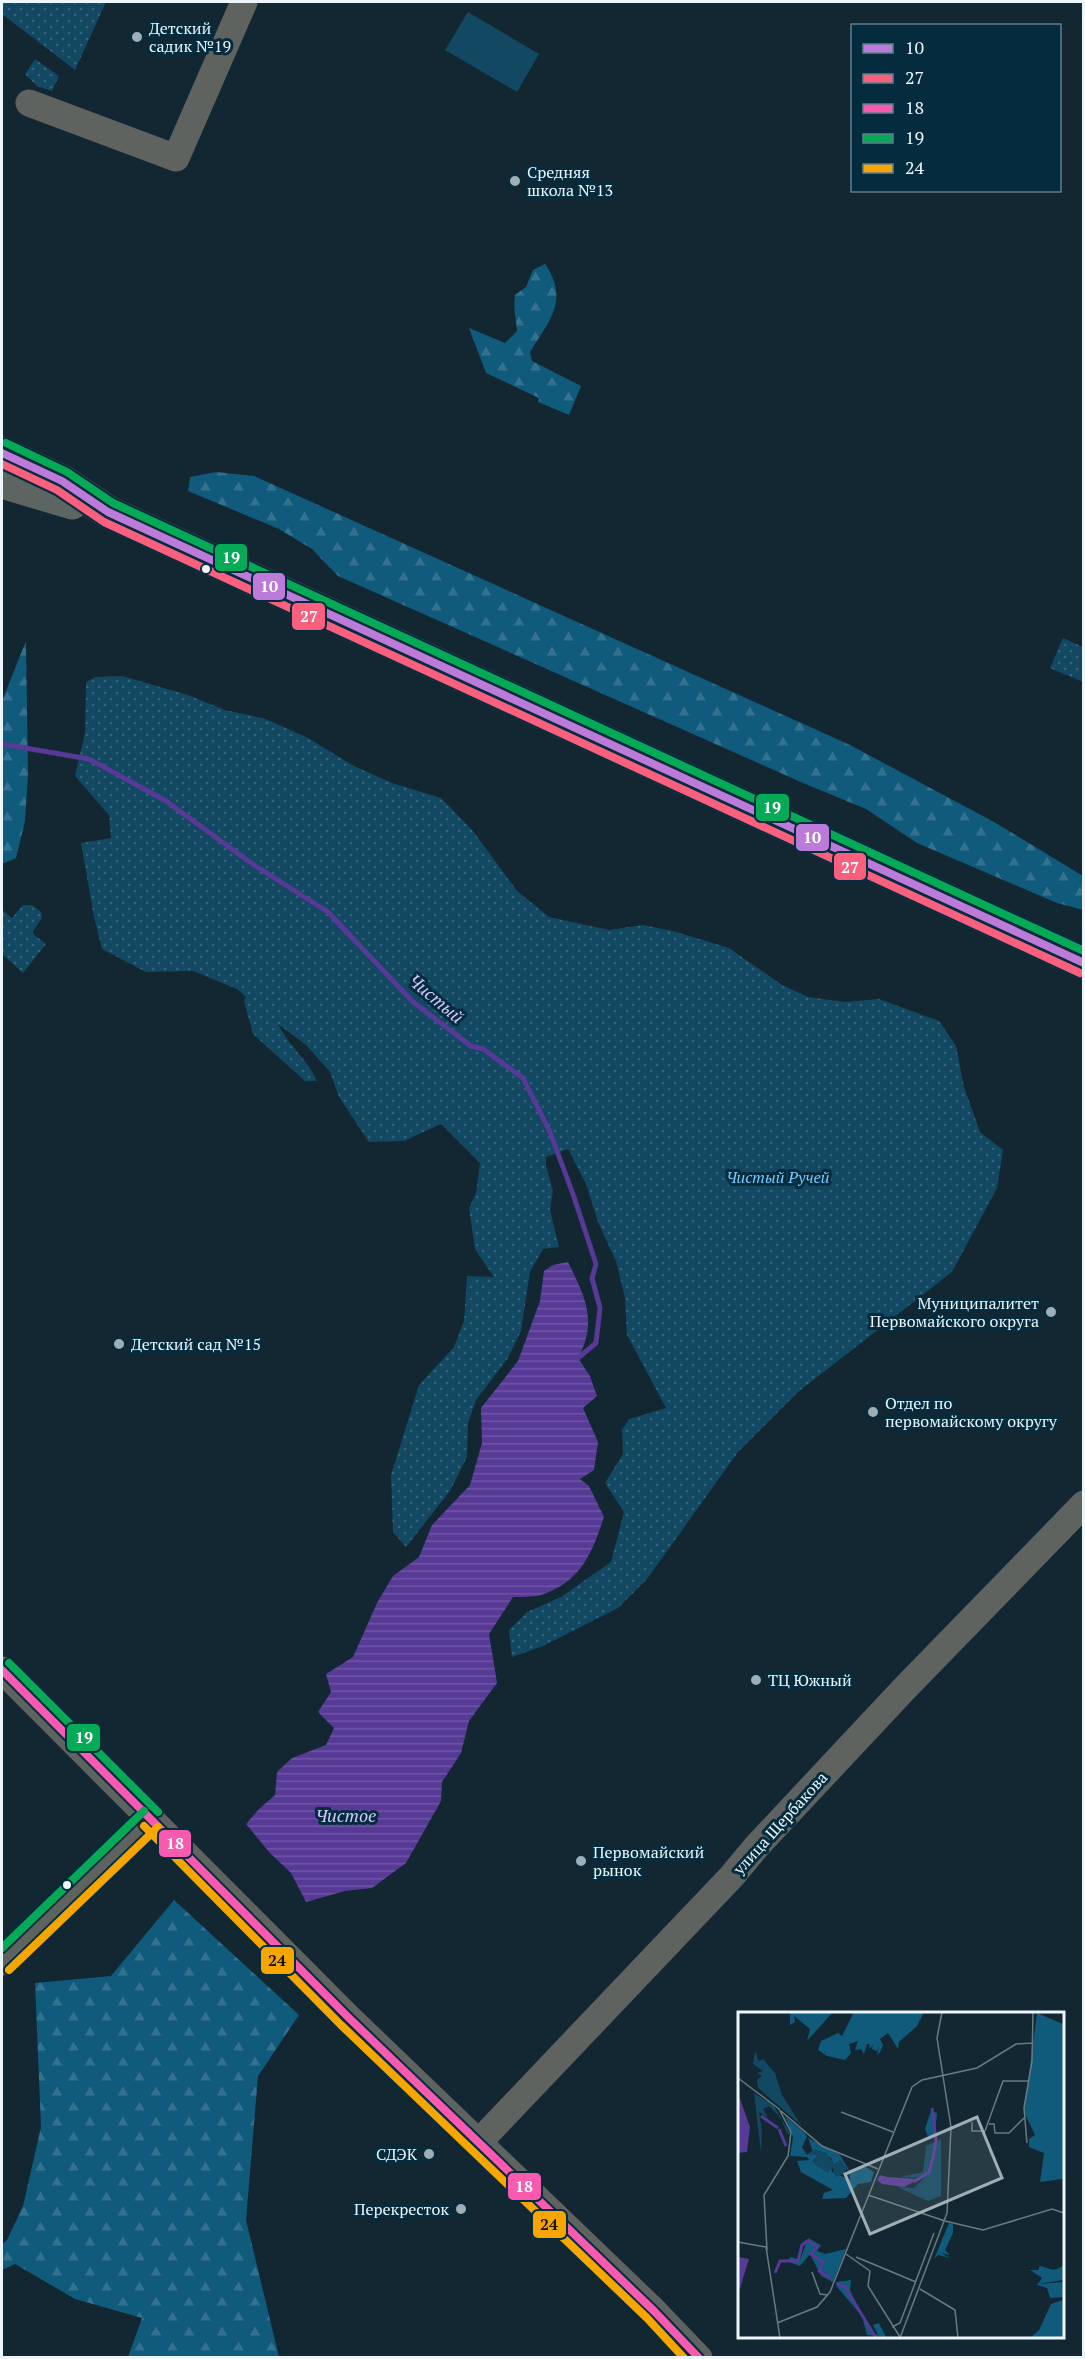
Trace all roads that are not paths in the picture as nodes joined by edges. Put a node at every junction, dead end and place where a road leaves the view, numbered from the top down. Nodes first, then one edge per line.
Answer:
1 (244, 2) edge
2 (29, 102) dead end
3 (2, 453) edge
4 (2, 482) edge
5 (108, 512) junction
6 (1083, 963) edge
7 (1083, 1504) edge
8 (2, 1670) edge
9 (151, 1819) junction
10 (2, 1962) edge
11 (478, 2143) junction
12 (699, 2358) edge

1 - 2 street
3 - 5 main road
4 - 5 main road
5 - 6 main road
7 - 11 street, улица Щербакова
8 - 9 street
9 - 10 street
9 - 11 street
11 - 12 street

